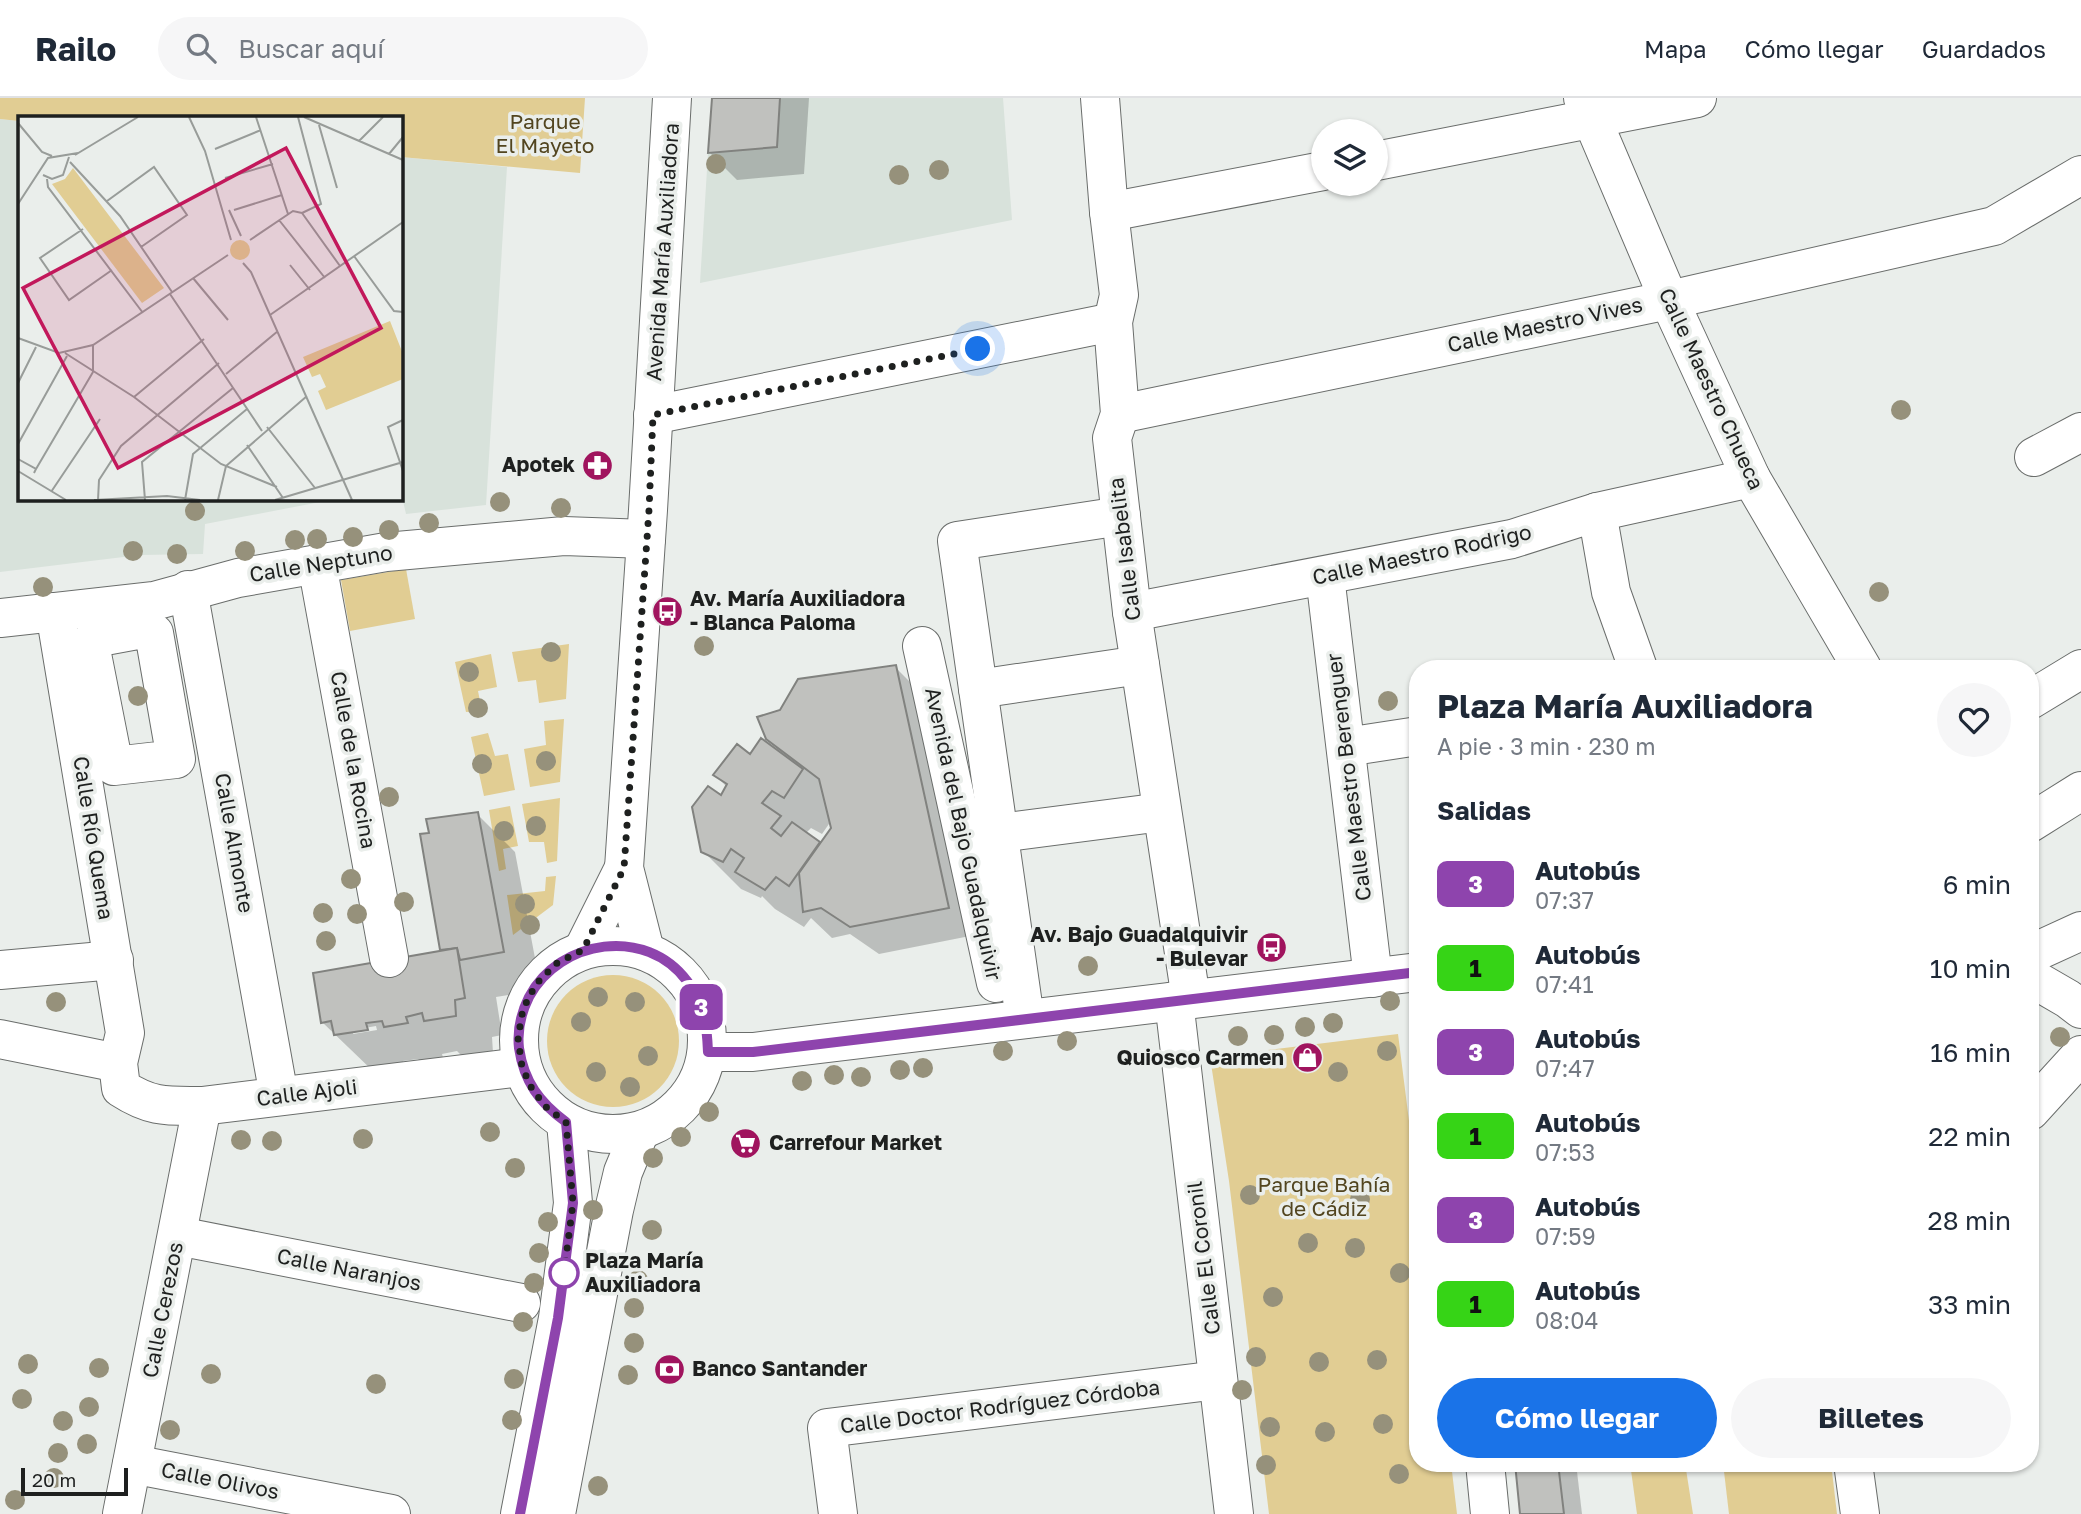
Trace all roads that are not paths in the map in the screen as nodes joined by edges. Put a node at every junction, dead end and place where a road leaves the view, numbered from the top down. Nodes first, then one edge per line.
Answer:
1 (672, 98) edge
2 (1100, 98) edge
3 (1697, 98) edge
4 (1588, 109) edge
5 (1388, 159) edge
6 (1311, 174) edge
7 (2081, 176) edge
8 (1109, 212) junction
9 (1669, 300) junction
10 (1113, 322) junction
11 (1120, 414) junction
12 (653, 415) junction
13 (2081, 432) edge
14 (2034, 457) dead end
15 (1751, 478) junction
16 (1597, 512) junction
17 (1121, 516) junction
18 (646, 539) junction
19 (317, 564) junction
20 (1325, 576) junction
21 (188, 590) junction
22 (55, 612) junction
23 (1132, 612) junction
24 (0, 618) edge
25 (922, 646) dead end
26 (1635, 660) edge
27 (1857, 660) edge
28 (1140, 665) junction
29 (2081, 669) edge
30 (978, 689) junction
31 (2039, 695) edge
32 (1409, 737) edge
33 (1346, 747) junction
34 (2081, 791) edge
35 (1162, 812) junction
36 (2039, 817) edge
37 (999, 833) junction
38 (624, 868) junction
39 (2081, 931) edge
40 (583, 950) junction
41 (645, 951) junction
42 (2039, 955) edge
43 (388, 958) dead end
44 (114, 960) junction
45 (2039, 968) edge
46 (0, 970) edge
47 (1409, 973) edge
48 (1373, 978) junction
49 (1182, 1000) junction
50 (2081, 1009) edge
51 (1013, 1020) junction
52 (0, 1039) edge
53 (708, 1052) junction
54 (2081, 1055) edge
55 (118, 1063) junction
56 (522, 1067) junction
57 (279, 1096) junction
58 (2039, 1101) edge
59 (202, 1106) junction
60 (566, 1122) junction
61 (640, 1131) junction
62 (178, 1236) junction
63 (521, 1303) dead end
64 (1218, 1380) junction
65 (132, 1464) junction
66 (1486, 1472) edge
67 (1854, 1472) edge
68 (122, 1514) edge
69 (391, 1514) edge
70 (520, 1514) edge
71 (556, 1514) edge
72 (838, 1514) edge
73 (1234, 1514) edge
74 (1490, 1514) edge
75 (1860, 1514) edge

1 - 12 street, Avenida María Auxiliadora
2 - 8 street, Calle Isabelita
3 - 4 street
4 - 5 street
4 - 9 street, Calle Maestro Chueca
6 - 8 street
7 - 9 street, Calle Maestro Vives
8 - 10 street, Calle Isabelita
9 - 11 street, Calle Maestro Vives
9 - 15 street, Calle Maestro Chueca
10 - 11 street, Calle Isabelita
10 - 12 street
11 - 17 street, Calle Isabelita
12 - 18 street, Avenida María Auxiliadora
13 - 14 street
15 - 16 street, Calle Maestro Rodrigo
15 - 27 street, Calle Maestro Chueca
16 - 20 street, Calle Maestro Rodrigo
16 - 26 street
17 - 23 street, Calle Isabelita
17 - 30 street
18 - 19 street, Calle Neptuno
18 - 38 street, Avenida María Auxiliadora
19 - 21 street, Calle Neptuno
19 - 43 street, Calle de la Rocina
20 - 23 street, Calle Maestro Rodrigo
20 - 33 street, Calle Maestro Berenguer
21 - 22 street, Calle Neptuno
21 - 57 street, Calle Almonte
22 - 24 street, Calle Neptuno
22 - 44 street, Calle Río Quema
23 - 28 street, Calle Isabelita
25 - 51 street, Avenida del Bajo Guadalquivir
28 - 30 street
28 - 35 street, Calle Isabelita
29 - 31 street
30 - 37 street
32 - 33 street
33 - 48 street, Calle Maestro Berenguer
34 - 36 street
35 - 37 street
35 - 49 street, Calle Isabelita
37 - 51 street
38 - 40 street, Avenida María Auxiliadora
38 - 41 street, Avenida María Auxiliadora
39 - 42 street
40 - 41 street
40 - 56 street
41 - 53 street
44 - 46 street
44 - 55 street, Calle Río Quema
45 - 50 street
47 - 48 street
48 - 49 street
49 - 51 street
49 - 64 street, Calle El Coronil
51 - 53 street
52 - 55 street
53 - 61 street
54 - 58 street
55 - 59 street, Calle Ajoli
56 - 57 street, Calle Ajoli
56 - 60 street
57 - 59 street, Calle Ajoli
59 - 62 street, Calle Cerezos
60 - 61 street
60 - 70 street
61 - 71 street
62 - 63 street, Calle Naranjos
62 - 65 street, Calle Cerezos
64 - 72 street, Calle Doctor Rodríguez Córdoba
64 - 73 street, Calle El Coronil
65 - 68 street, Calle Cerezos
65 - 69 street, Calle Olivos
66 - 74 street
67 - 75 street

